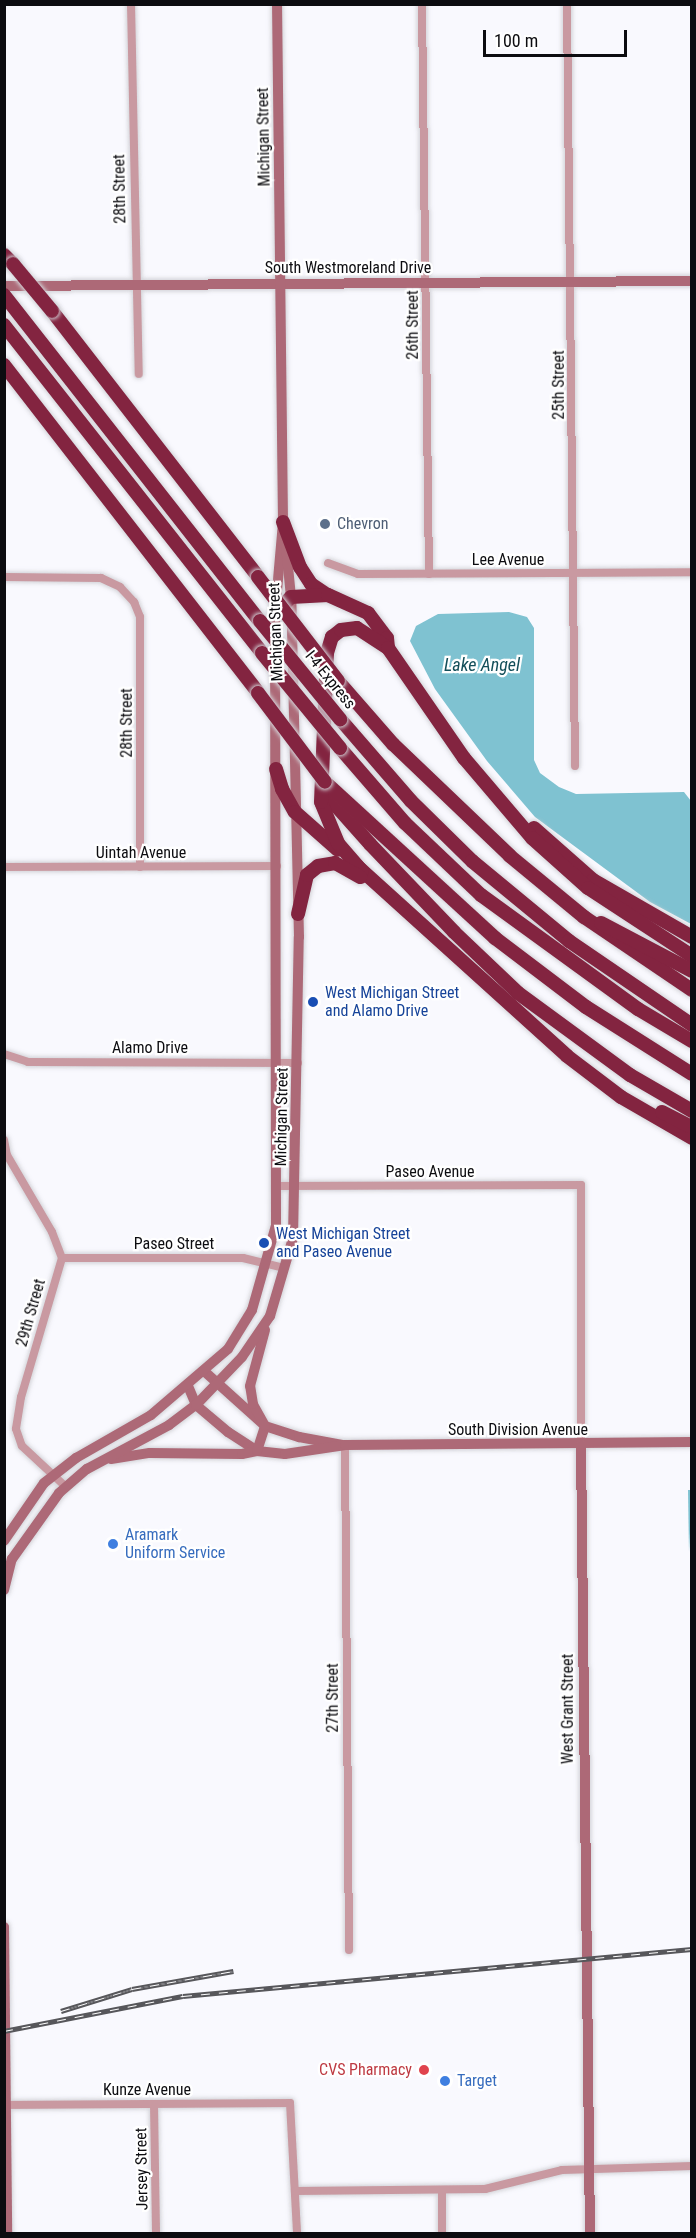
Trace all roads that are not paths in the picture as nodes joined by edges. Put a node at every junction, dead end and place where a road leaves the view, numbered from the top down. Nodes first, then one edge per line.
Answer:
1 (131, 4) edge
2 (277, 4) edge
3 (422, 4) edge
4 (567, 4) edge
5 (9, 259) edge
6 (572, 281) junction
7 (692, 281) edge
8 (426, 283) junction
9 (135, 284) junction
10 (282, 284) junction
11 (4, 286) edge
12 (4, 295) edge
13 (4, 325) edge
14 (4, 365) edge
15 (139, 374) dead end
16 (283, 522) junction
17 (328, 563) dead end
18 (692, 572) edge
19 (573, 573) junction
20 (429, 574) junction
21 (4, 577) edge
22 (328, 595) junction
23 (291, 597) junction
24 (275, 614) junction
25 (388, 648) junction
26 (575, 766) dead end
27 (276, 769) junction
28 (325, 782) junction
29 (491, 788) junction
30 (295, 812) junction
31 (277, 866) junction
32 (4, 867) edge
33 (140, 867) junction
34 (362, 871) junction
35 (298, 914) junction
36 (584, 917) junction
37 (416, 921) junction
38 (692, 937) edge
39 (692, 956) edge
40 (692, 971) edge
41 (692, 990) edge
42 (692, 1025) edge
43 (692, 1041) edge
44 (555, 1042) junction
45 (4, 1054) edge
46 (277, 1061) junction
47 (298, 1063) junction
48 (692, 1074) edge
49 (692, 1111) edge
50 (692, 1128) edge
51 (692, 1138) edge
52 (4, 1140) edge
53 (297, 1185) junction
54 (581, 1185) joint
55 (278, 1186) junction
56 (62, 1258) junction
57 (267, 1262) junction
58 (284, 1268) junction
59 (270, 1316) junction
60 (204, 1371) junction
61 (217, 1384) junction
62 (188, 1386) junction
63 (196, 1405) junction
64 (265, 1426) junction
65 (692, 1442) edge
66 (345, 1445) junction
67 (581, 1445) junction
68 (257, 1451) junction
69 (102, 1460) junction
70 (54, 1476) junction
71 (66, 1487) junction
72 (4, 1541) edge
73 (4, 1590) edge
74 (4, 1927) edge
75 (349, 1950) dead end
76 (154, 2104) junction
77 (4, 2105) edge
78 (5, 2163) edge
79 (692, 2166) edge
80 (589, 2168) junction
81 (442, 2190) junction
82 (295, 2192) junction
83 (7, 2234) edge
84 (156, 2234) edge
85 (297, 2234) edge
86 (442, 2234) edge
87 (590, 2234) edge

1 - 9 street, 28th Street
2 - 10 main road, Michigan Street
3 - 8 street, 26th Street
4 - 6 street, 25th Street
5 - 36 highway, bridge
6 - 7 main road, South Westmoreland Drive
6 - 8 main road, South Westmoreland Drive
6 - 19 street, 25th Street
8 - 10 main road, South Westmoreland Drive
8 - 20 street, 26th Street
9 - 10 main road, South Westmoreland Drive
9 - 11 main road, South Westmoreland Drive
9 - 15 street, 28th Street
10 - 16 main road, Michigan Street
12 - 42 highway, I-4 Express, bridge
13 - 43 highway, bridge
14 - 28 highway, bridge
16 - 22 highway
16 - 23 main road, Michigan Street
16 - 24 main road, Michigan Street
17 - 20 street, Lee Avenue
18 - 19 street, Lee Avenue
19 - 20 street, Lee Avenue
19 - 26 street, 25th Street
21 - 33 street, 28th Street
22 - 23 highway
22 - 25 highway
23 - 24 highway
23 - 30 main road, Michigan Street
24 - 27 main road, Michigan Street
25 - 29 highway
25 - 34 highway
27 - 30 highway
27 - 31 main road, Michigan Street
28 - 48 highway
28 - 49 highway
29 - 38 highway
29 - 39 highway
30 - 34 highway
30 - 35 main road, Michigan Street
31 - 33 street, Uintah Avenue
31 - 46 main road, Michigan Street
32 - 33 street, Uintah Avenue
34 - 37 highway
35 - 37 highway
35 - 47 main road, Michigan Street
36 - 40 highway
36 - 41 highway
37 - 44 highway
44 - 50 highway
44 - 51 highway
45 - 46 street, Alamo Drive
46 - 47 street, Alamo Drive
46 - 55 main road, Michigan Street
47 - 53 main road, Michigan Street
52 - 56 street
53 - 54 street, Paseo Avenue
53 - 55 street, Paseo Avenue
53 - 58 main road, Michigan Street
54 - 67 street, West Grant Street
55 - 57 main road, Michigan Street
56 - 57 street, Paseo Street
56 - 70 street, 29th Street
57 - 58 street, Paseo Street
57 - 60 main road, Michigan Street
58 - 59 main road, Michigan Street
59 - 61 main road, Michigan Street
59 - 64 main road
60 - 61 main road, South Division Avenue
60 - 62 main road, Michigan Street
61 - 63 main road, Michigan Street
61 - 64 main road, South Division Avenue
62 - 63 main road, South Division Avenue
62 - 70 main road, Michigan Street
63 - 68 main road, South Division Avenue
63 - 69 main road, Michigan Street
64 - 66 main road, South Division Avenue
64 - 68 main road
65 - 67 main road, South Division Avenue
66 - 67 main road, South Division Avenue
66 - 68 main road, South Division Avenue
66 - 75 street, 27th Street
67 - 80 main road, West Grant Street
68 - 69 main road
69 - 71 main road, Michigan Street
70 - 71 street, 29th Street
70 - 72 main road, Michigan Street
71 - 73 main road, Michigan Street
74 - 77 main road
76 - 77 street, Kunze Avenue
76 - 82 street, Kunze Avenue
76 - 84 street, Jersey Street
77 - 78 main road
78 - 83 main road
79 - 80 street
80 - 81 street
80 - 87 main road, West Grant Street
81 - 82 street
81 - 86 street
82 - 85 street

